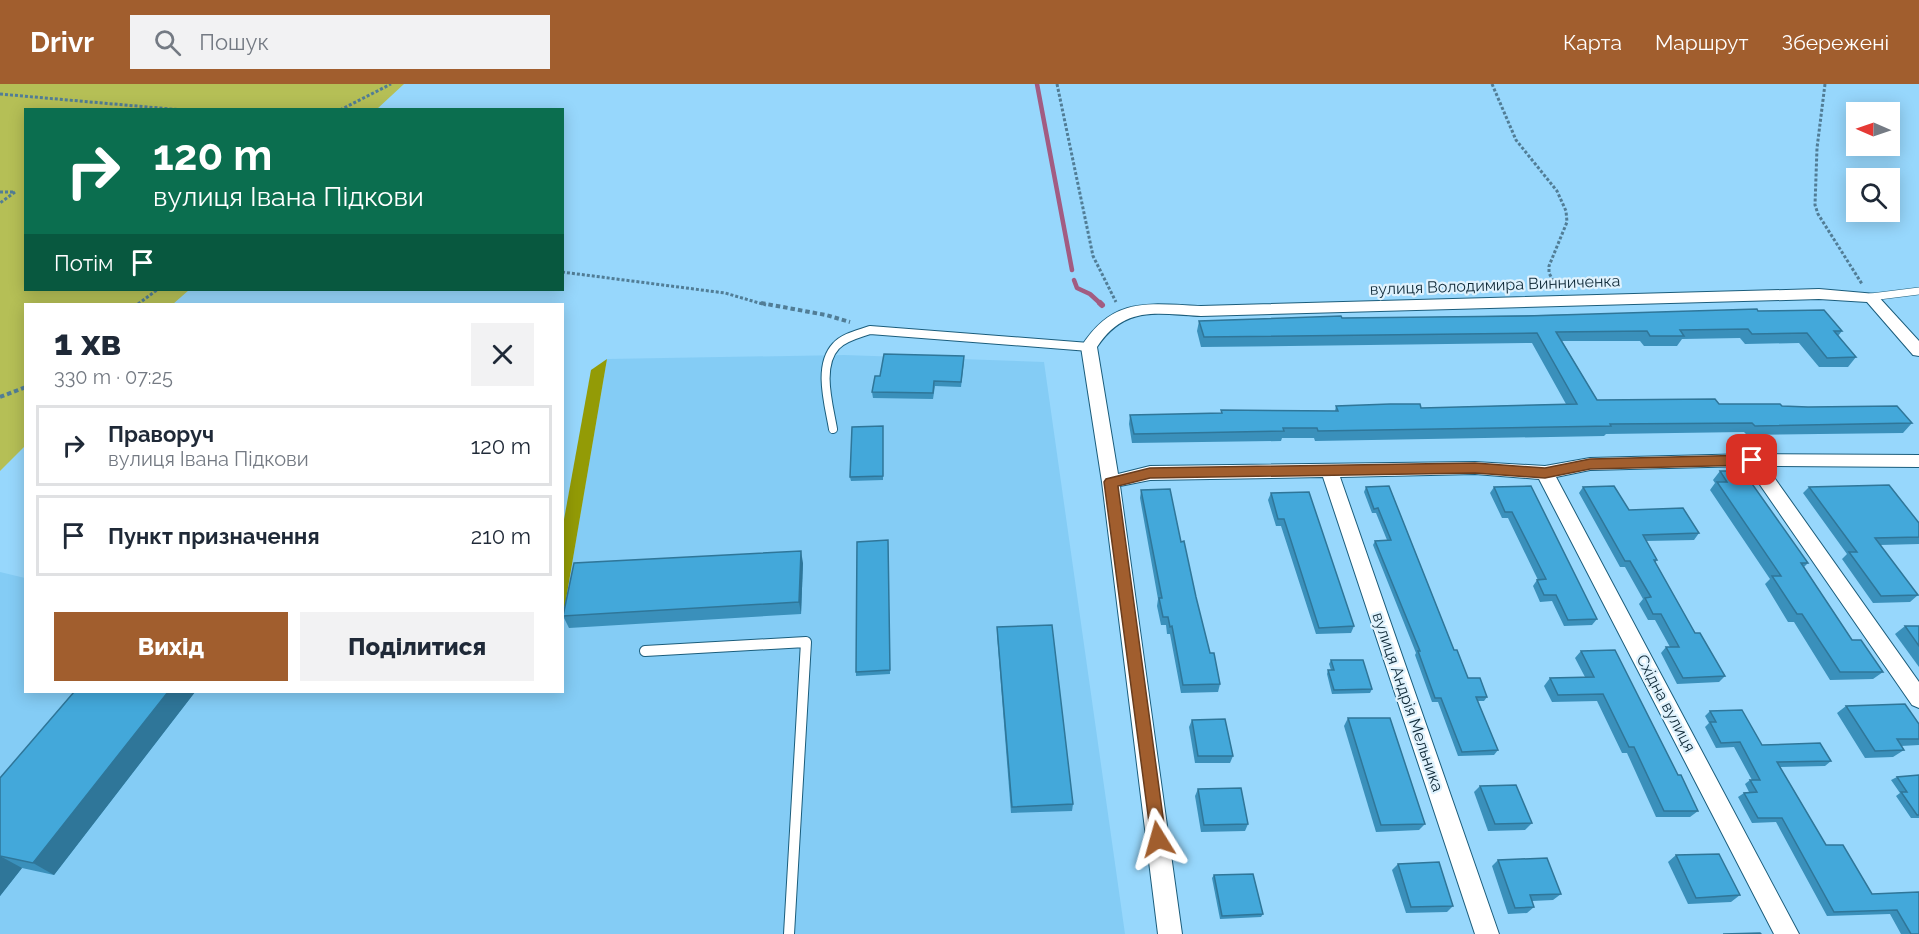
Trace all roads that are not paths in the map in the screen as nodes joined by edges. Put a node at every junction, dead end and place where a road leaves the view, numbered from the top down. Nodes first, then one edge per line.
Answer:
1 (1919, 291) edge
2 (1871, 297) junction
3 (1089, 347) junction
4 (1919, 351) edge
5 (833, 429) dead end
6 (1752, 460) junction
7 (1919, 461) edge
8 (1329, 470) junction
9 (1545, 473) junction
10 (1111, 482) junction
11 (645, 651) dead end
12 (1919, 699) edge
13 (789, 934) edge
14 (1170, 934) edge
15 (1487, 934) edge
16 (1787, 934) edge

1 - 2 lane
2 - 3 street, вулиця Володимира Винниченка
2 - 4 street
3 - 5 lane
3 - 10 street
6 - 7 street
6 - 9 street
6 - 12 street
8 - 9 street
8 - 10 street
8 - 15 street, вулиця Андрія Мельника
9 - 16 street, Східна вулиця
10 - 14 street
11 - 13 lane

